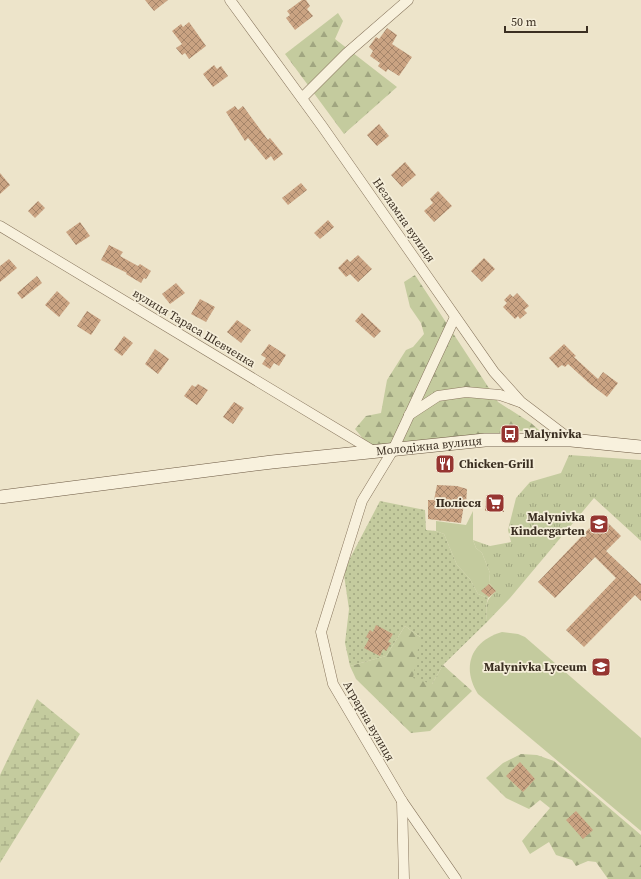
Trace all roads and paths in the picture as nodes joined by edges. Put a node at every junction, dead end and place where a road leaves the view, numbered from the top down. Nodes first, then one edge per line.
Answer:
1 (230, 0) edge
2 (408, 0) edge
3 (302, 98) junction
4 (0, 226) edge
5 (455, 317) junction
6 (521, 402) junction
7 (410, 415) junction
8 (572, 440) junction
9 (641, 446) edge
10 (393, 450) junction
11 (374, 452) junction
12 (0, 497) edge
13 (402, 802) junction
14 (404, 879) edge
15 (456, 879) edge

1 - 3 street, Незламна вулиця
2 - 3 street
3 - 5 street, Незламна вулиця
4 - 11 street, вулиця Тараса Шевченка
5 - 6 street, Незламна вулиця
5 - 7 street, Аграрна вулиця
6 - 7 street
6 - 8 street, Незламна вулиця
7 - 10 street, Аграрна вулиця
8 - 9 street, Молодіжна вулиця
8 - 10 street, Молодіжна вулиця
10 - 11 street, Молодіжна вулиця
10 - 13 street, Аграрна вулиця
11 - 12 street, Молодіжна вулиця
13 - 14 street
13 - 15 street, Аграрна вулиця

